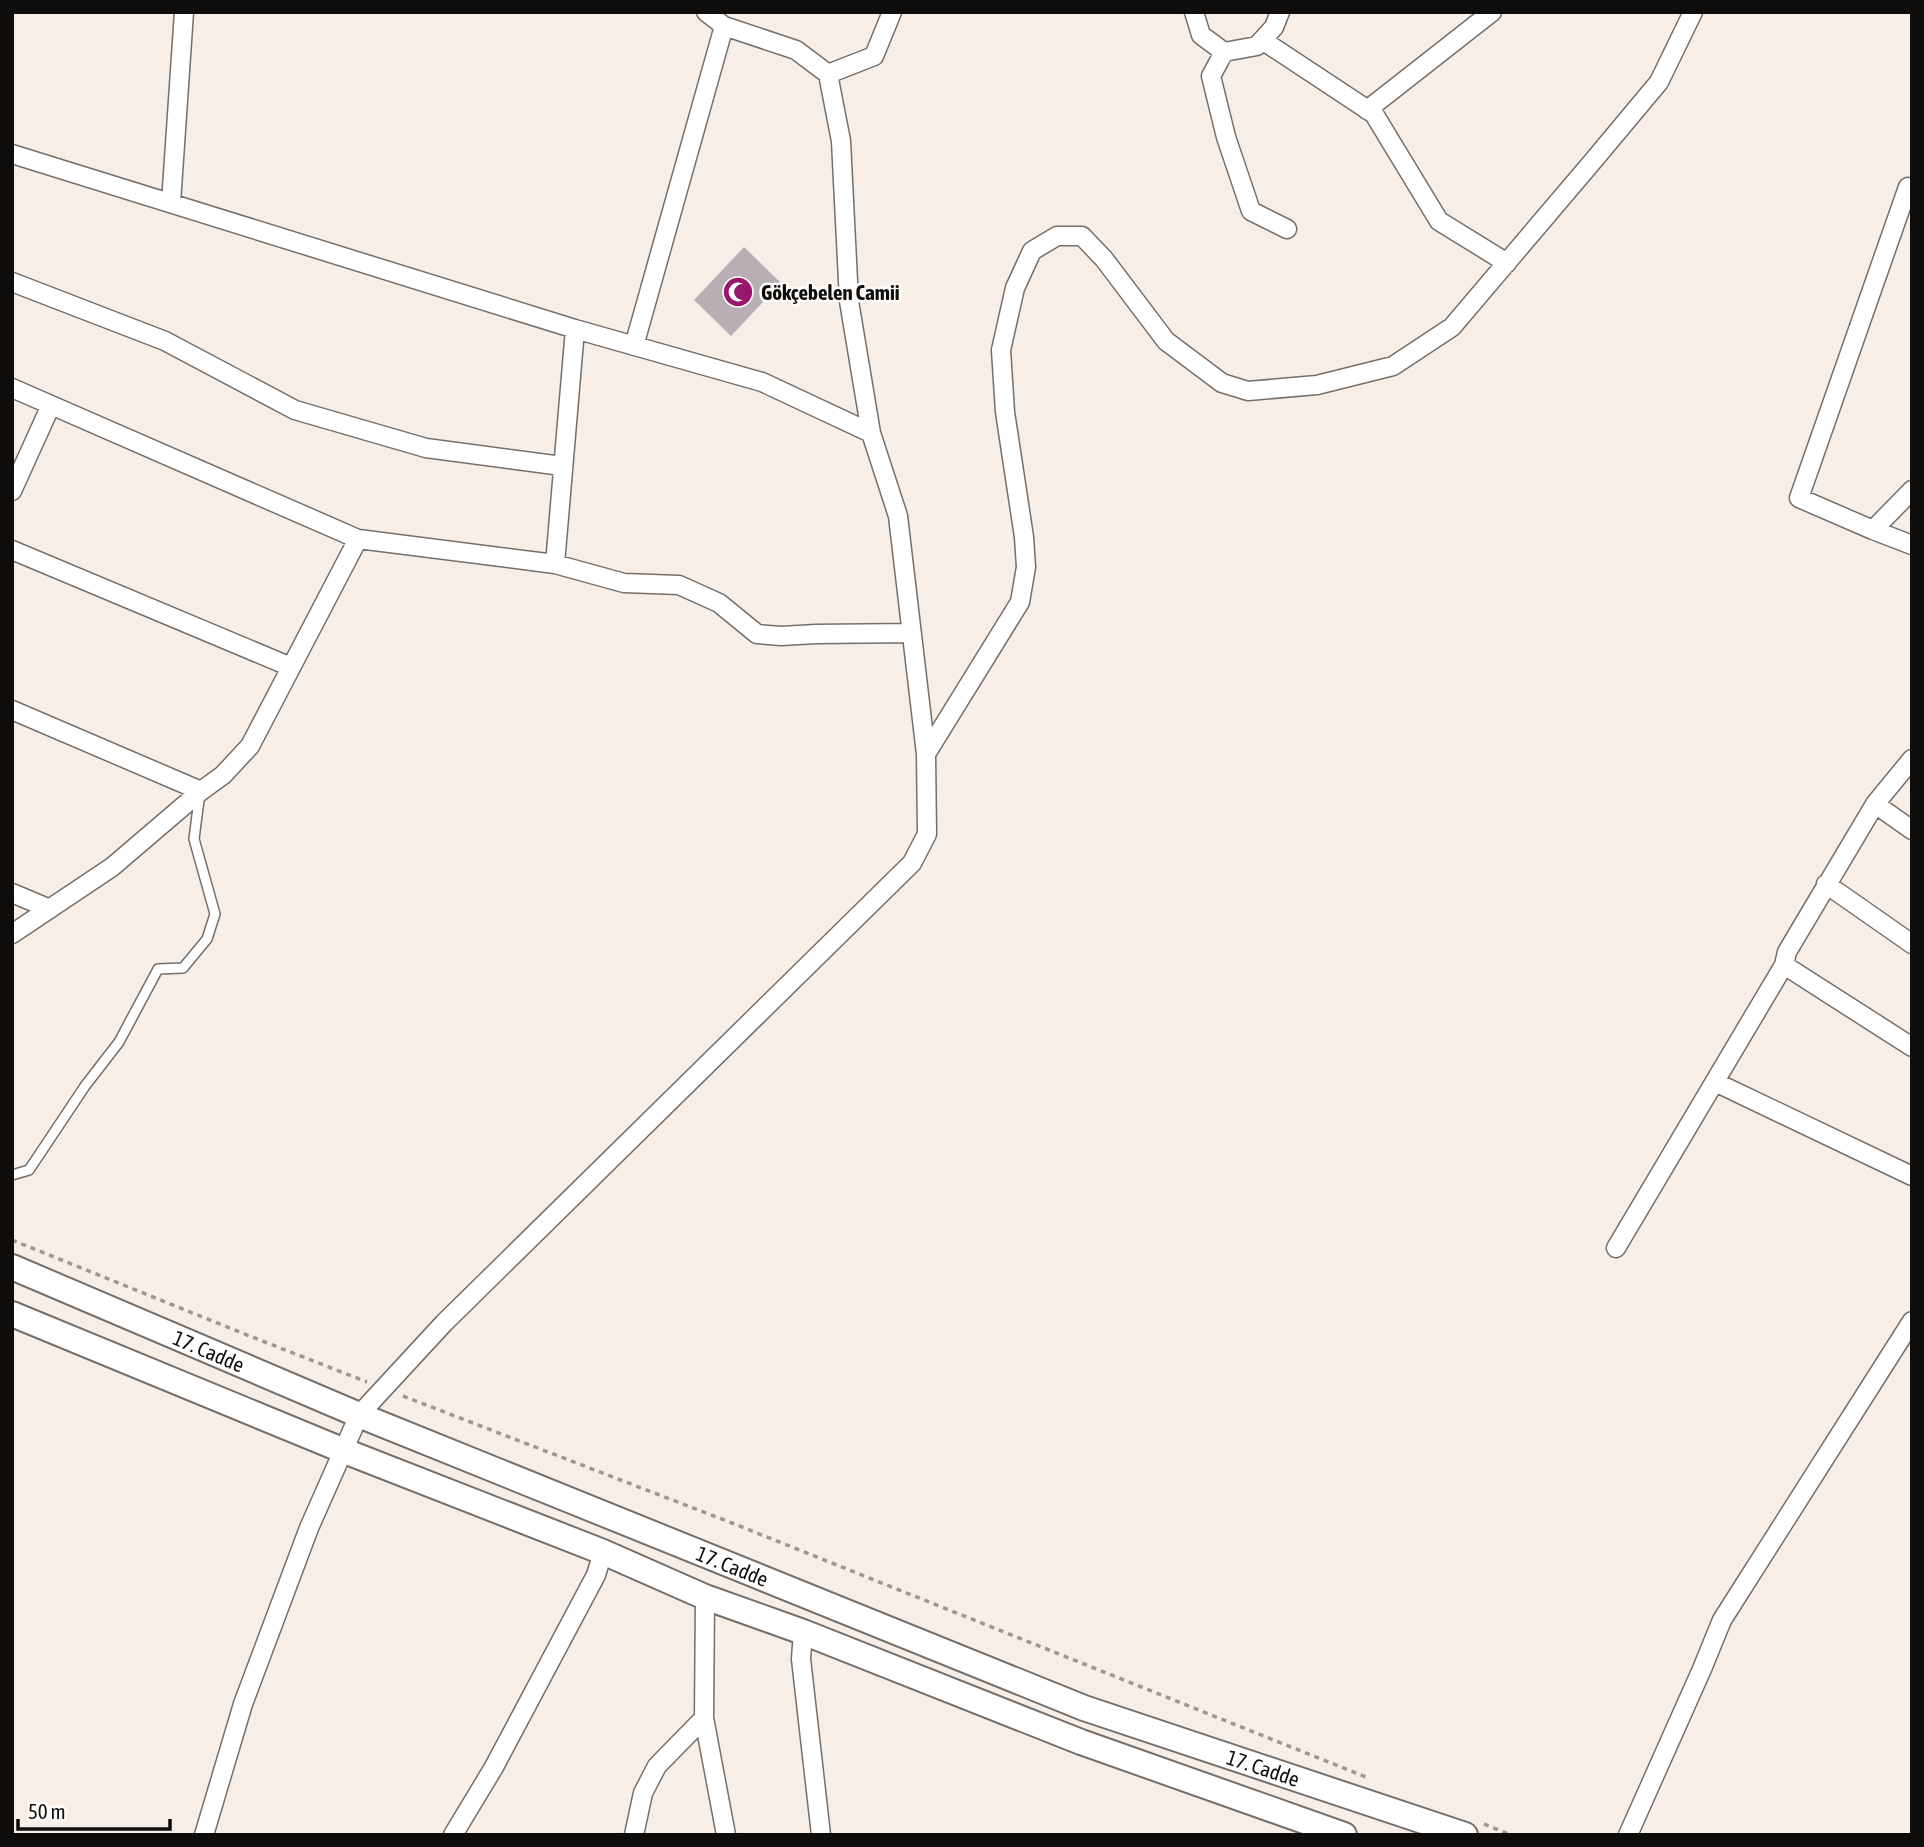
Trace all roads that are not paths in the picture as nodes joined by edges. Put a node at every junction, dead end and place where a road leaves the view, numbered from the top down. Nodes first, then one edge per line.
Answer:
1 (184, 12) edge
2 (706, 12) edge
3 (892, 12) edge
4 (1194, 12) edge
5 (1280, 12) edge
6 (1492, 12) edge
7 (1693, 12) edge
8 (724, 26) junction
9 (1262, 40) junction
10 (1224, 52) junction
11 (828, 74) junction
12 (1367, 110) junction
13 (12, 154) edge
14 (1910, 191) edge
15 (171, 203) junction
16 (1287, 229) dead end
17 (1507, 263) junction
18 (12, 282) edge
19 (575, 329) junction
20 (634, 346) junction
21 (12, 388) edge
22 (51, 405) junction
23 (871, 433) junction
24 (562, 466) junction
25 (1912, 490) edge
26 (12, 491) edge
27 (1873, 530) junction
28 (358, 538) junction
29 (1912, 545) edge
30 (12, 550) edge
31 (555, 564) junction
32 (912, 633) junction
33 (291, 667) junction
34 (12, 710) edge
35 (926, 754) junction
36 (1912, 759) edge
37 (201, 791) junction
38 (1875, 804) junction
39 (1912, 830) edge
40 (1826, 884) junction
41 (12, 893) edge
42 (50, 909) junction
43 (12, 934) edge
44 (1912, 944) edge
45 (1784, 965) junction
46 (1912, 1047) edge
47 (1715, 1082) junction
48 (12, 1175) edge
49 (1912, 1176) edge
50 (1616, 1248) dead end
51 (12, 1267) edge
52 (12, 1314) edge
53 (1912, 1321) edge
54 (359, 1415) junction
55 (342, 1450) junction
56 (603, 1552) junction
57 (705, 1597) junction
58 (803, 1632) junction
59 (704, 1718) junction
60 (1469, 1827) edge
61 (204, 1835) edge
62 (453, 1835) edge
63 (634, 1835) edge
64 (726, 1835) edge
65 (821, 1835) edge
66 (1344, 1835) edge
67 (1628, 1835) edge

1 - 15 street
2 - 8 street
3 - 11 street
4 - 10 street
5 - 9 street
6 - 12 street
7 - 17 street
8 - 11 street
8 - 20 street
9 - 10 street
9 - 12 street
10 - 16 street
11 - 23 street
12 - 17 street
13 - 15 street
14 - 27 street
15 - 19 street
17 - 35 street
18 - 24 street
19 - 20 street
19 - 24 street
20 - 23 street
21 - 22 street
22 - 26 street
22 - 28 street
23 - 32 street
24 - 31 street
25 - 27 street
27 - 29 street
28 - 31 street
28 - 33 street
30 - 33 street
31 - 32 street
32 - 35 street
33 - 37 street
34 - 37 street
35 - 54 street
36 - 38 street
37 - 42 street
37 - 48 lane
38 - 39 street
38 - 40 street
40 - 44 street
40 - 45 street
41 - 42 street
42 - 43 street
45 - 46 street
45 - 47 street
47 - 49 street
47 - 50 street
51 - 54 street, 17. Cadde
52 - 55 street, 17. Cadde
53 - 67 street
54 - 55 street
54 - 60 street, 17. Cadde
55 - 56 street, 17. Cadde
55 - 61 street
56 - 57 street, 17. Cadde
56 - 62 street
57 - 58 street, 17. Cadde
57 - 59 street
58 - 65 street
58 - 66 street, 17. Cadde
59 - 63 street
59 - 64 street

